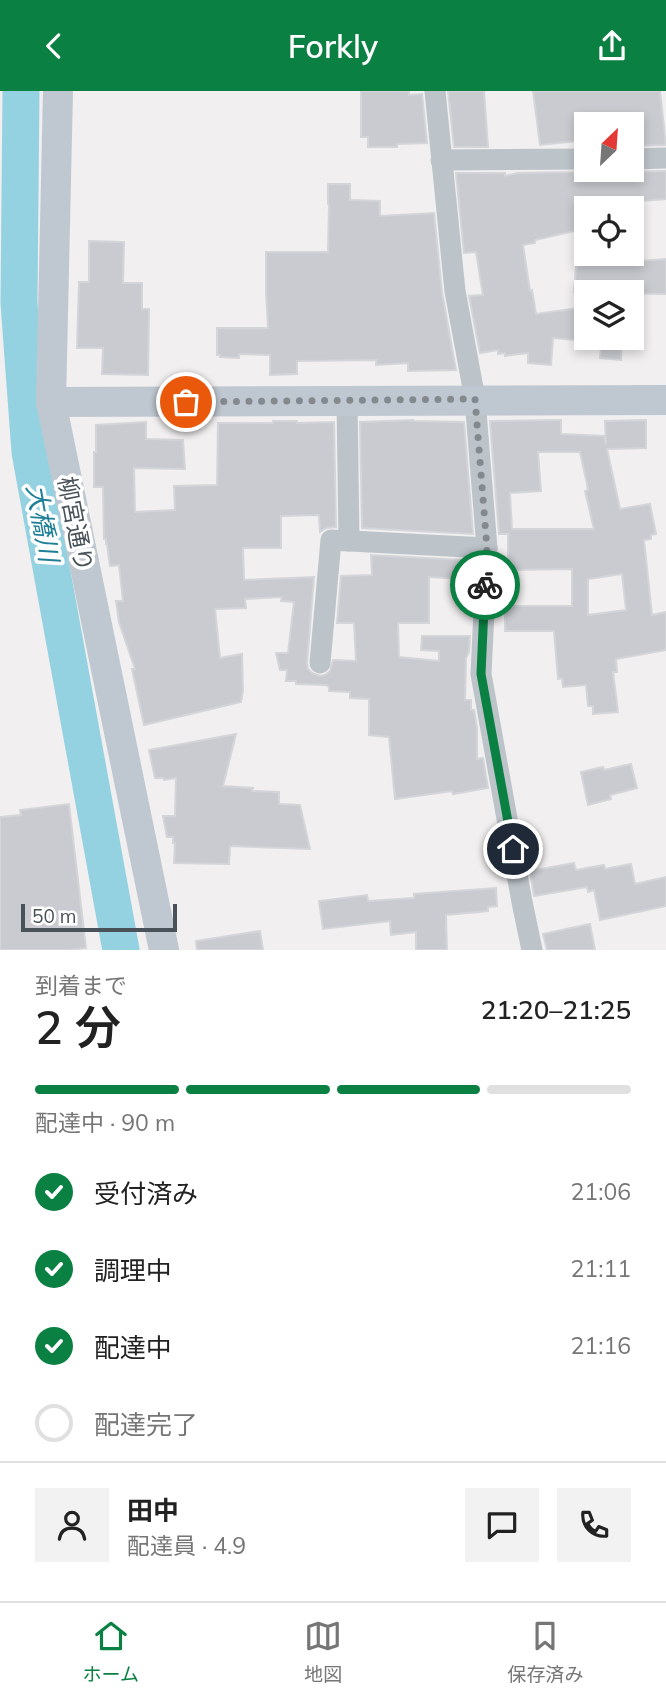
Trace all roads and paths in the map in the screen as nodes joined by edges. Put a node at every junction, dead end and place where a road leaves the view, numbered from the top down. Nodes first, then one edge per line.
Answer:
1 (58, 91) edge
2 (435, 91) edge
3 (666, 158) edge
4 (574, 159) edge
5 (644, 159) edge
6 (441, 160) junction
7 (475, 399) junction
8 (666, 400) edge
9 (347, 401) junction
10 (51, 402) junction
11 (348, 541) junction
12 (487, 548) junction
13 (320, 663) dead end
14 (164, 950) edge
15 (532, 950) edge

1 - 10 street, 柳宮通り
2 - 6 street
3 - 5 street
4 - 6 street
6 - 7 street
7 - 8 street
7 - 9 street
7 - 12 street
9 - 10 street
9 - 11 street
10 - 14 street, 柳宮通り
11 - 12 street
11 - 13 street
12 - 15 street

